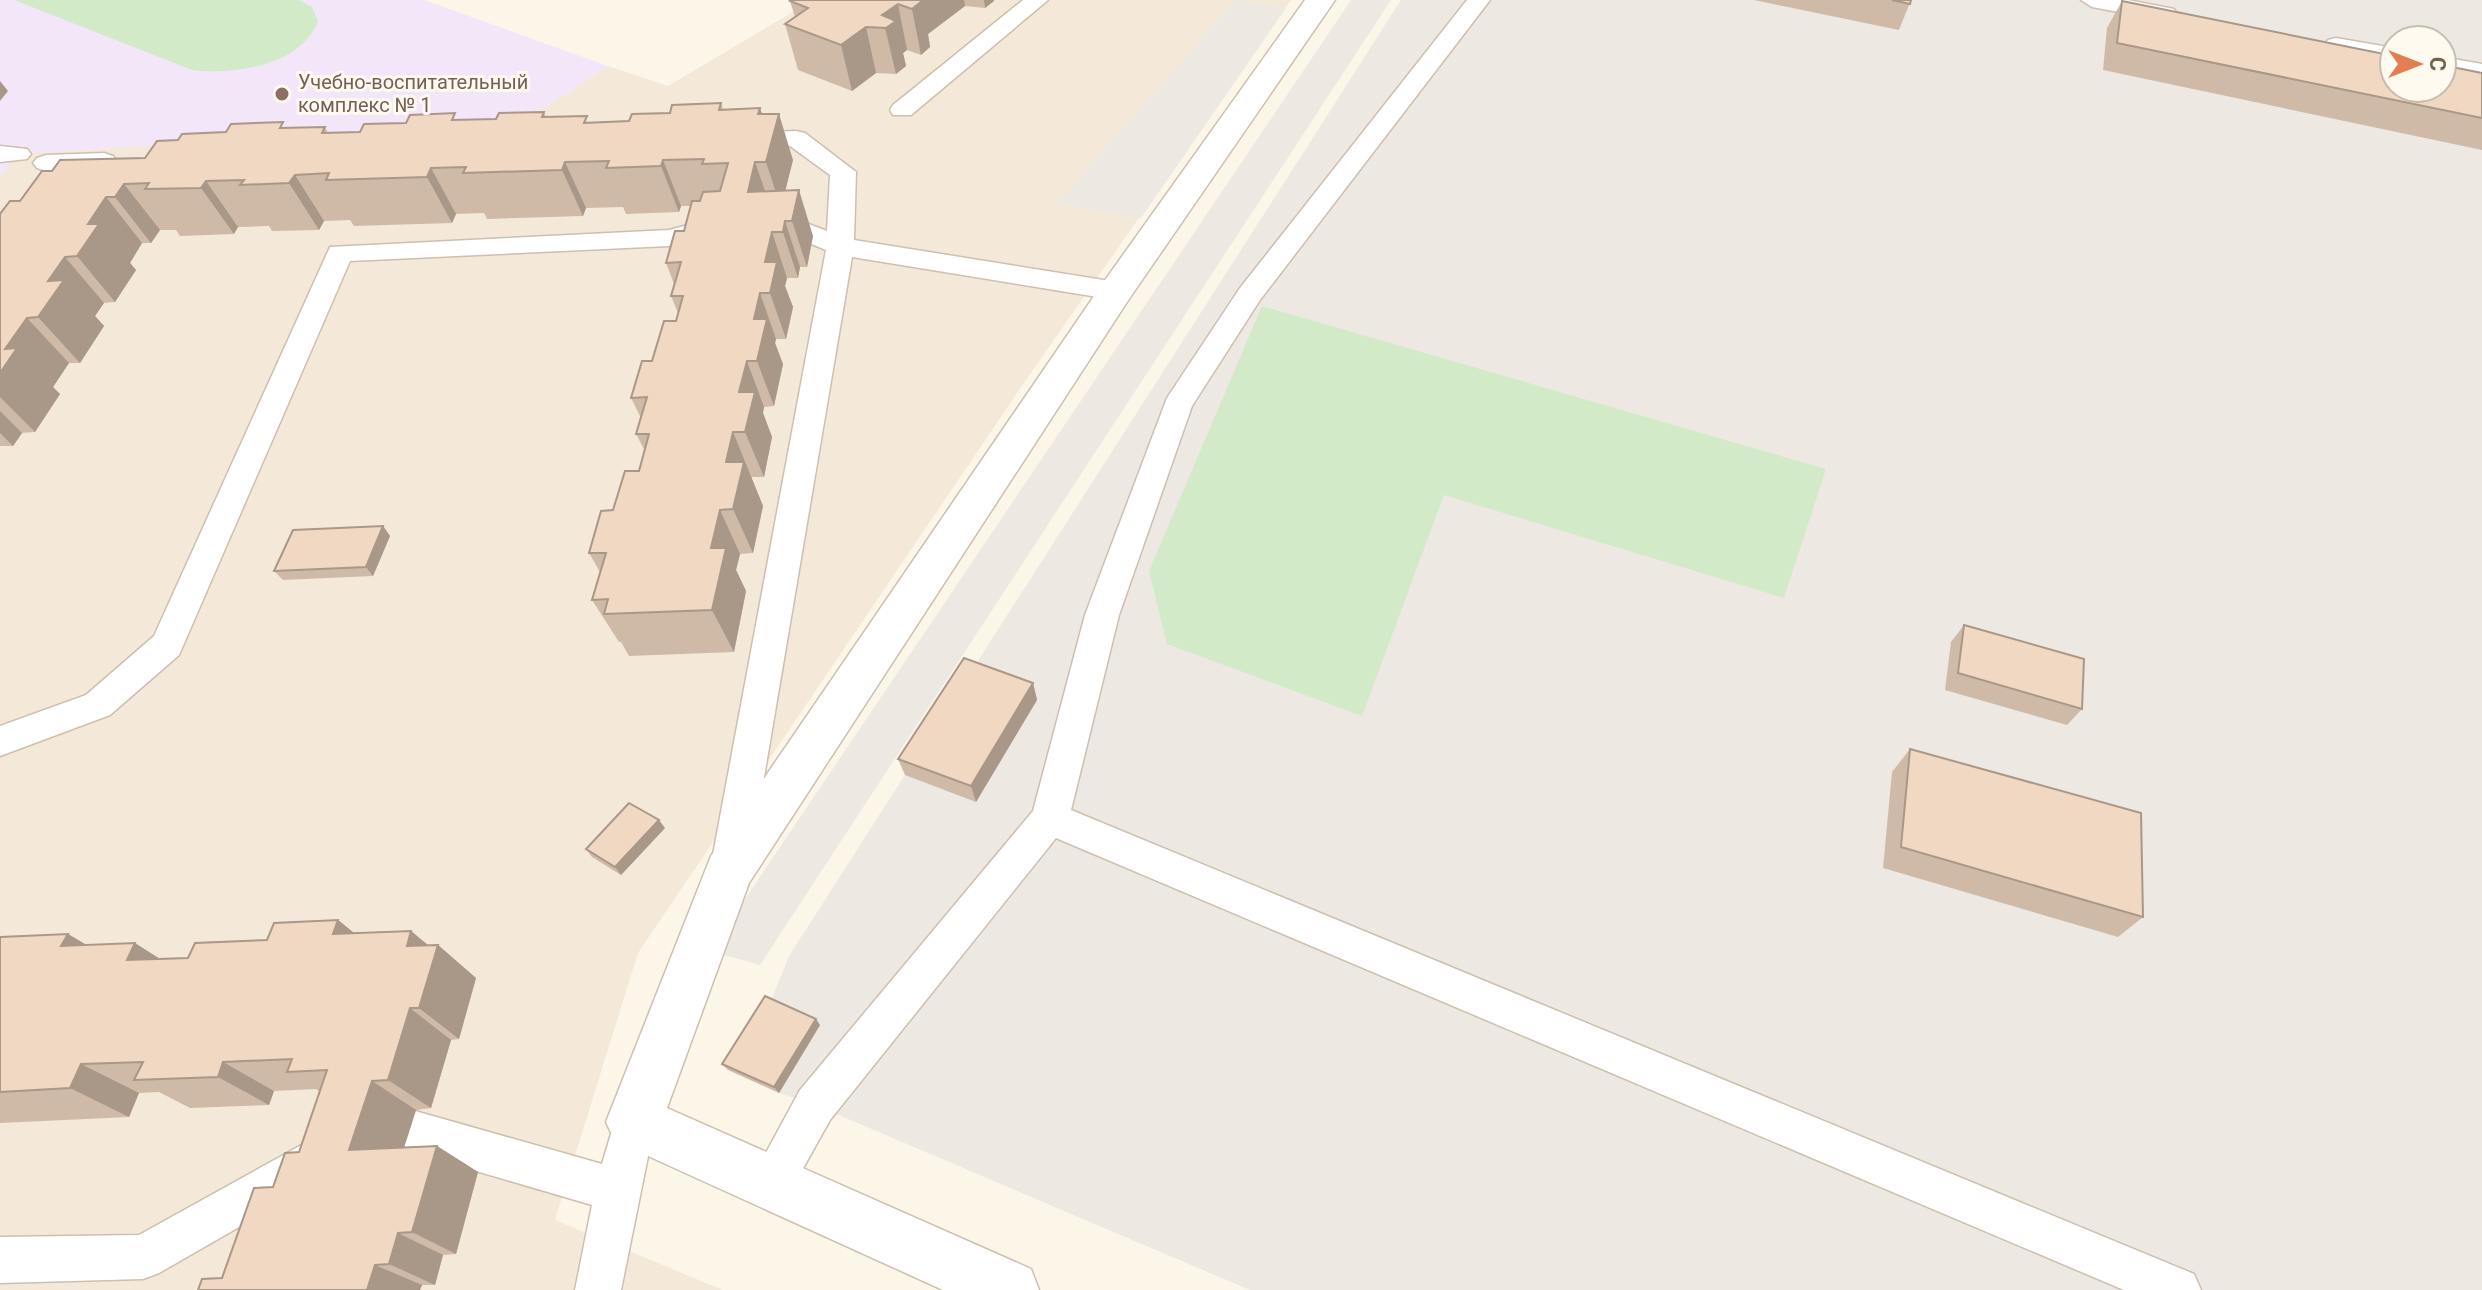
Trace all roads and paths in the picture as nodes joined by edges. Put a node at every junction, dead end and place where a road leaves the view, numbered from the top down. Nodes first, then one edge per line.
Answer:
1 (1037, 0) edge
2 (1320, 0) edge
3 (1479, 0) edge
4 (2092, 0) edge
5 (2182, 17) edge
6 (2318, 41) edge
7 (2378, 52) edge
8 (2458, 67) edge
9 (2482, 71) edge
10 (902, 110) dead end
11 (716, 141) edge
12 (125, 160) edge
13 (46, 163) dead end
14 (840, 246) junction
15 (1116, 291) junction
16 (0, 741) edge
17 (1050, 818) junction
18 (728, 872) junction
19 (634, 1122) junction
20 (408, 1130) dead end
21 (348, 1141) edge
22 (771, 1184) junction
23 (617, 1190) junction
24 (0, 1260) edge
25 (598, 1290) edge
26 (1010, 1290) edge
27 (2178, 1290) edge

1 - 10 lane
2 - 15 street
3 - 17 lane
4 - 5 lane
6 - 7 lane
8 - 9 lane
11 - 14 lane
12 - 13 lane
14 - 15 lane
14 - 16 lane
14 - 18 lane
15 - 18 street
17 - 22 lane
17 - 27 lane
18 - 19 street
19 - 22 street
19 - 23 lane
20 - 23 lane
21 - 24 lane
22 - 26 street
23 - 25 lane

